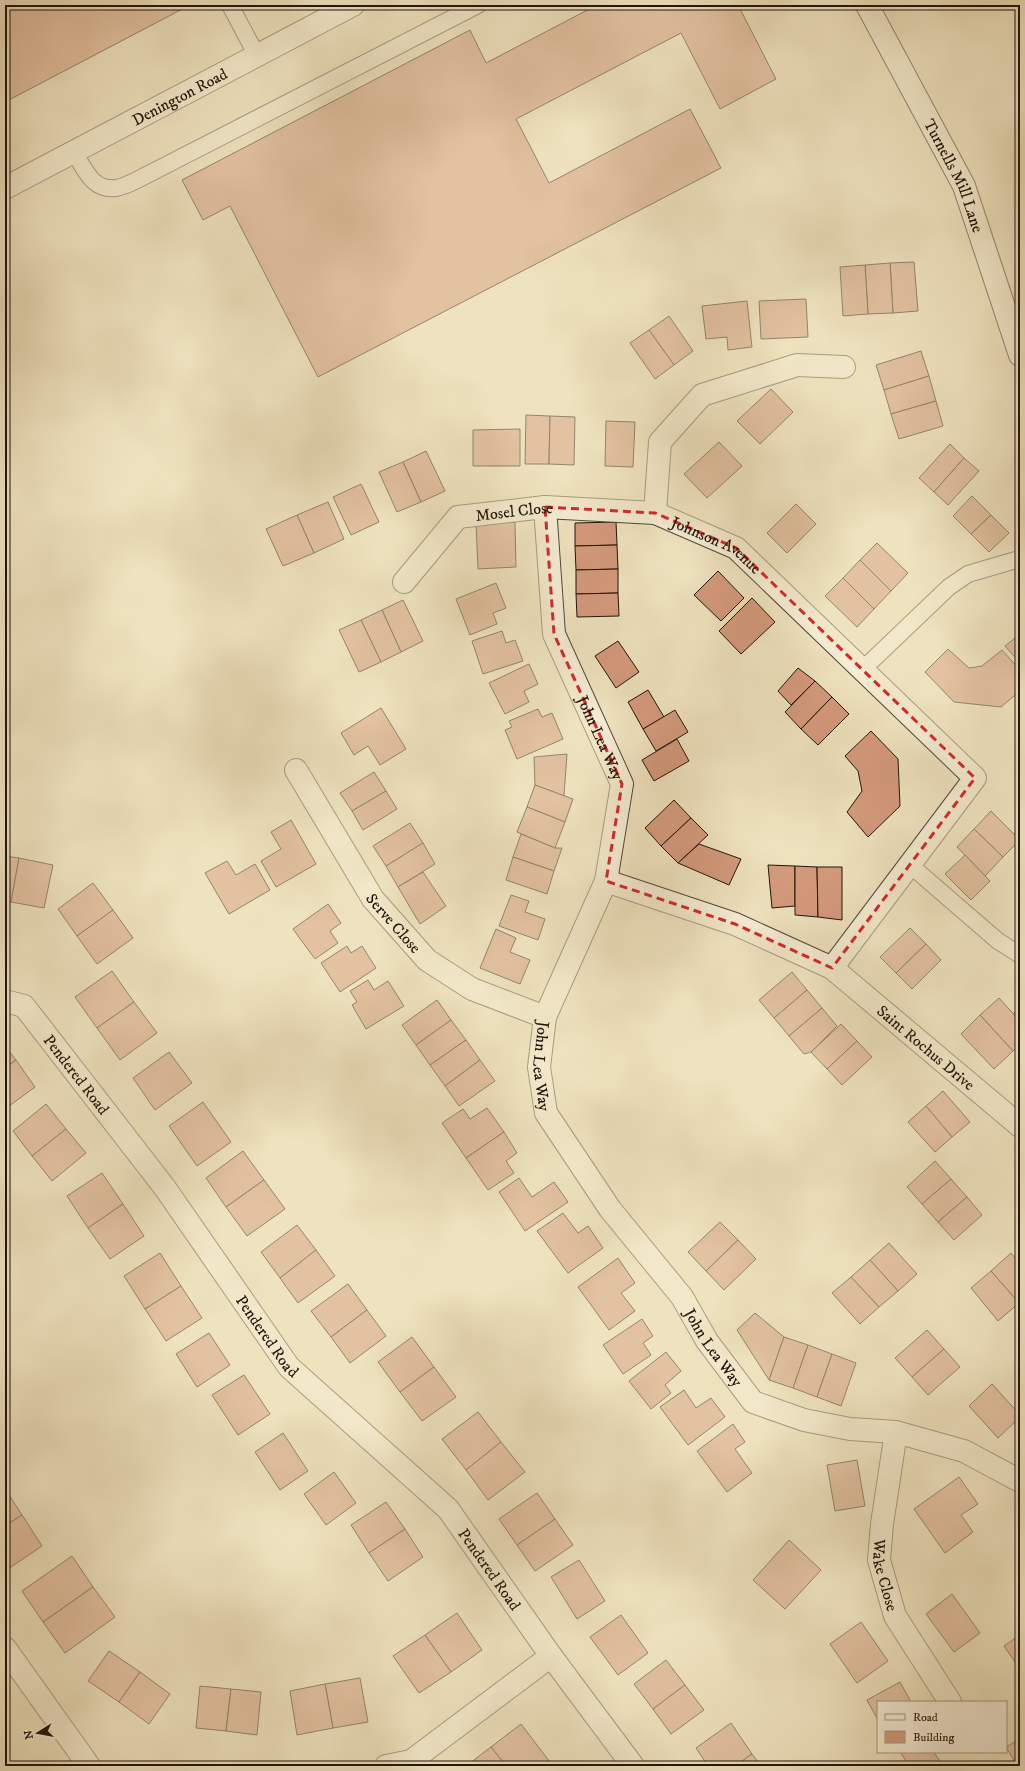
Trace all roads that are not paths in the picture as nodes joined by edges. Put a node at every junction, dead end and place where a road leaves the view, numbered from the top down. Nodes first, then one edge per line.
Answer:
1 (230, 5) edge
2 (353, 5) edge
3 (478, 5) edge
4 (866, 5) edge
5 (257, 56) junction
6 (74, 152) junction
7 (5, 188) edge
8 (1020, 355) edge
9 (844, 367) dead end
10 (545, 507) junction
11 (655, 513) junction
12 (1016, 560) dead end
13 (404, 582) dead end
14 (862, 670) junction
15 (296, 770) dead end
16 (910, 865) junction
17 (606, 881) junction
18 (1020, 956) edge
19 (832, 968) junction
20 (5, 1001) edge
21 (545, 1017) junction
22 (1020, 1126) edge
23 (896, 1432) junction
24 (1020, 1481) edge
25 (5, 1648) edge
26 (551, 1656) junction
27 (949, 1701) edge
28 (91, 1766) edge
29 (386, 1766) edge
30 (633, 1766) edge

1 - 5 lane
2 - 5 street, Denington Road
3 - 6 lane
4 - 8 street, Turnells Mill Lane
5 - 6 street, Denington Road
6 - 7 street, Denington Road
9 - 11 street, Johnson Avenue
10 - 11 street, Mosel Close
10 - 13 street, Mosel Close
10 - 17 street, John Lea Way
11 - 14 street, Johnson Avenue
12 - 14 lane
14 - 16 street, Johnson Avenue
15 - 21 street, Serve Close
16 - 18 lane
16 - 19 street
17 - 19 street, Saint Rochus Drive
17 - 21 street, John Lea Way
19 - 22 street, Saint Rochus Drive
20 - 26 street, Pendered Road
21 - 23 street, John Lea Way
23 - 24 street, John Lea Way
23 - 27 street, Wake Close
25 - 28 street
26 - 29 street
26 - 30 street, Pendered Road

